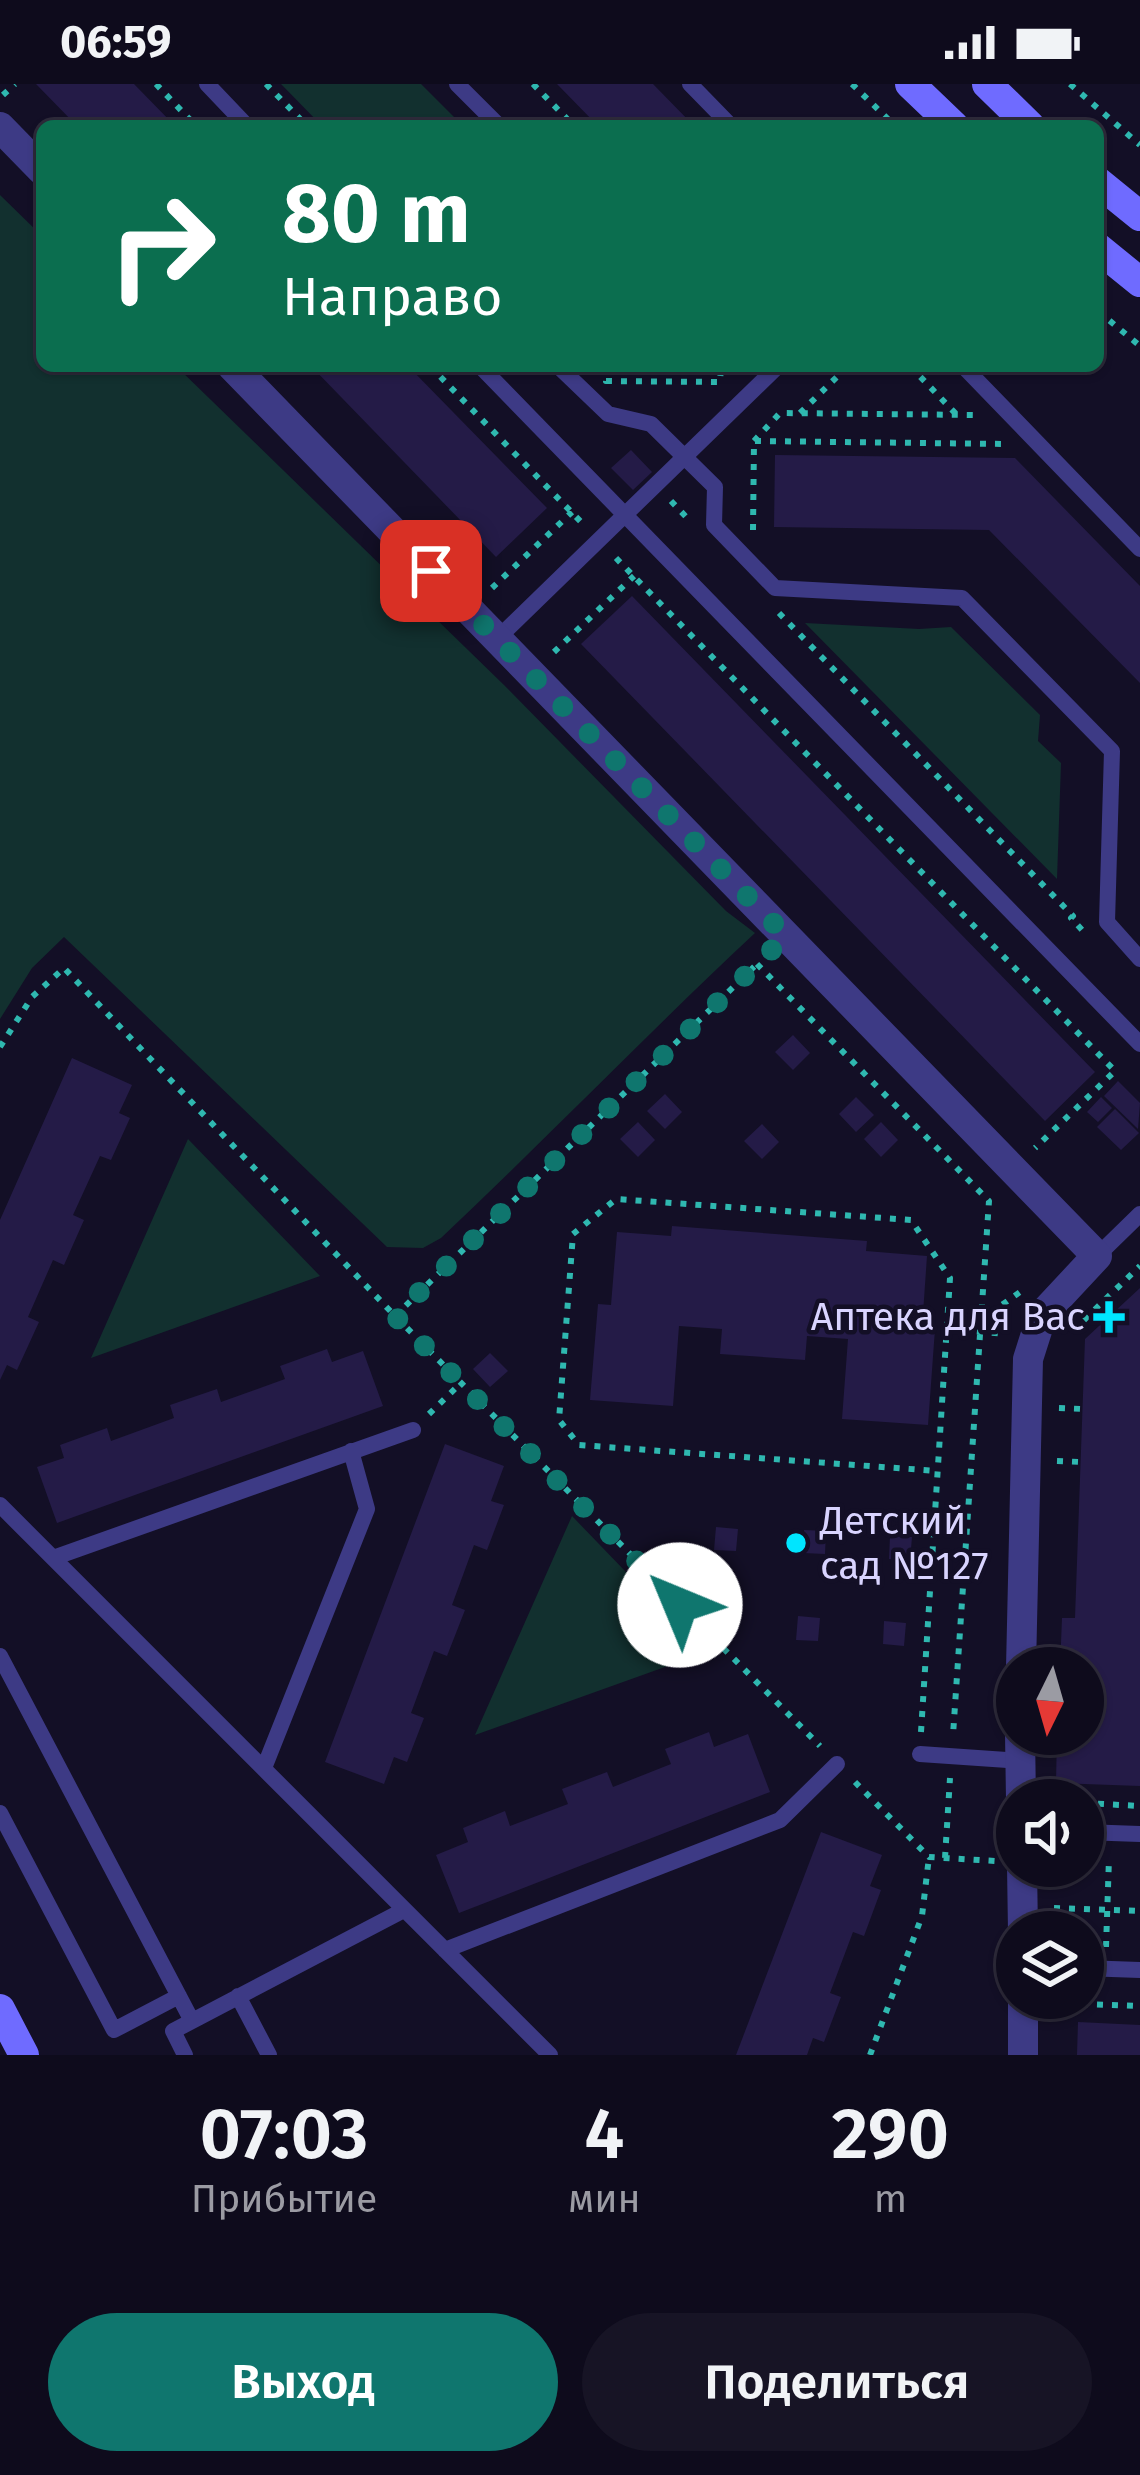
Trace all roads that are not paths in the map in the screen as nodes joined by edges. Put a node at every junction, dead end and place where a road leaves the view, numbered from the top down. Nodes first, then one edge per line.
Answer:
1 (207, 84) edge
2 (458, 84) edge
3 (690, 84) edge
4 (910, 84) edge
5 (987, 84) edge
6 (242, 120) edge
7 (493, 120) edge
8 (725, 120) edge
9 (948, 120) edge
10 (1023, 120) edge
11 (0, 127) edge
12 (36, 164) edge
13 (1104, 187) edge
14 (1140, 217) edge
15 (1104, 253) edge
16 (1140, 282) edge
17 (238, 372) edge
18 (486, 372) edge
19 (564, 372) edge
20 (772, 372) edge
21 (969, 372) edge
22 (685, 457) junction
23 (625, 515) junction
24 (1140, 549) edge
25 (497, 639) junction
26 (1140, 959) edge
27 (1140, 1044) edge
28 (1140, 1214) edge
29 (1097, 1256) junction
30 (412, 1430) road end
31 (351, 1451) junction
32 (0, 1505) edge
33 (53, 1558) junction
34 (1021, 1647) edge
35 (0, 1655) edge
36 (996, 1750) edge
37 (920, 1754) road end
38 (837, 1763) road end
39 (264, 1768) junction
40 (0, 1813) edge
41 (1104, 1832) edge
42 (1140, 1834) edge
43 (404, 1910) junction
44 (446, 1950) junction
45 (1104, 1969) edge
46 (1140, 1970) edge
47 (179, 1996) junction
48 (238, 1996) junction
49 (0, 2009) edge
50 (1033, 2019) edge
51 (192, 2020) junction
52 (24, 2055) edge
53 (185, 2055) edge
54 (269, 2055) edge
55 (550, 2055) edge
56 (1023, 2055) edge

1 - 6 lane
2 - 7 lane
3 - 8 lane
4 - 9 main road
5 - 10 main road
11 - 12 street
13 - 14 main road
15 - 16 main road
17 - 25 street
18 - 23 lane
19 - 22 lane
20 - 22 lane
21 - 24 lane
22 - 23 lane
22 - 26 lane
23 - 25 lane
23 - 27 lane
25 - 29 street
28 - 29 lane
29 - 34 street
30 - 31 lane
31 - 33 lane
31 - 39 lane
32 - 33 lane
33 - 39 lane
35 - 47 lane
36 - 37 lane
38 - 44 lane
39 - 43 lane
40 - 47 lane
41 - 42 lane
43 - 44 lane
43 - 48 lane
44 - 55 lane
45 - 46 lane
47 - 51 lane
48 - 51 lane
48 - 54 lane
49 - 52 main road
50 - 56 street
51 - 53 lane

